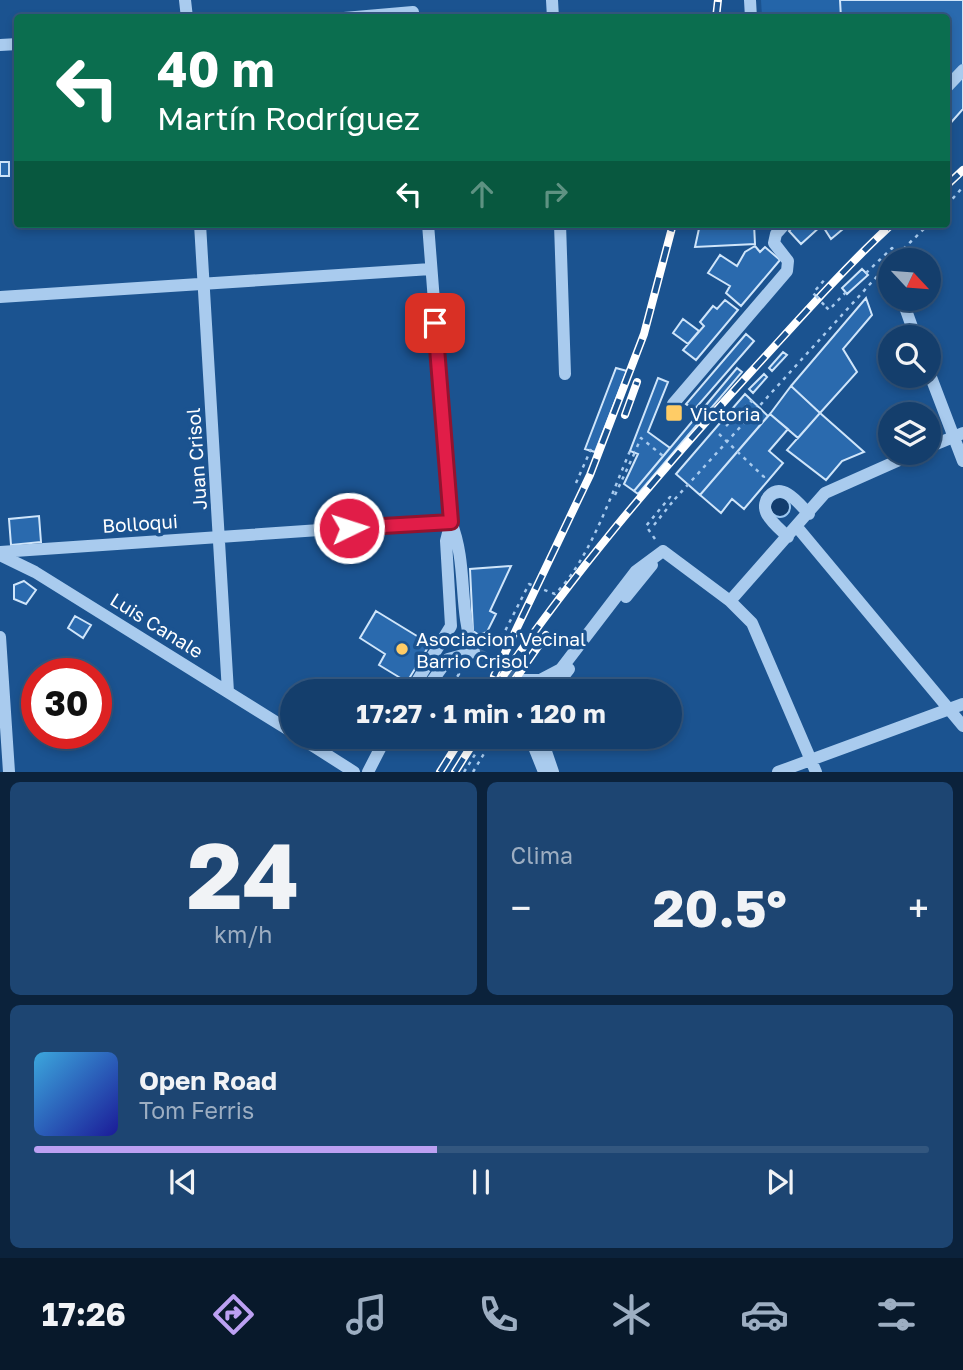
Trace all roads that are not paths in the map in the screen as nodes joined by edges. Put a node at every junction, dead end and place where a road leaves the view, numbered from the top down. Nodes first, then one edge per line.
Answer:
1 (413, 10) edge
2 (378, 14) edge
3 (963, 70) edge
4 (950, 84) edge
5 (200, 228) edge
6 (428, 228) edge
7 (560, 228) edge
8 (779, 228) edge
9 (431, 270) junction
10 (204, 282) junction
11 (0, 297) edge
12 (565, 374) dead end
13 (937, 388) edge
14 (673, 404) dead end
15 (959, 435) edge
16 (941, 442) edge
17 (963, 461) edge
18 (886, 465) edge
19 (809, 514) junction
20 (451, 522) junction
21 (792, 532) junction
22 (221, 537) junction
23 (663, 551) junction
24 (0, 553) edge
25 (730, 601) junction
26 (0, 637) edge
27 (418, 679) edge
28 (434, 679) edge
29 (542, 679) edge
30 (562, 679) edge
31 (228, 692) junction
32 (963, 704) edge
33 (948, 710) junction
34 (280, 724) edge
35 (963, 726) edge
36 (318, 749) edge
37 (527, 749) edge
38 (535, 749) edge
39 (545, 749) edge
40 (380, 751) edge
41 (813, 765) edge
42 (9, 772) edge
43 (354, 772) edge
44 (368, 772) edge
45 (536, 772) edge
46 (544, 772) edge
47 (553, 772) edge
48 (778, 772) edge

1 - 2 street
3 - 4 street
5 - 10 street, Juan Crisol
6 - 9 street
7 - 12 street
8 - 14 street
9 - 10 street
9 - 20 street
10 - 11 street
10 - 22 street, Juan Crisol
13 - 15 street
15 - 16 street
15 - 17 street
18 - 19 street
19 - 21 street
19 - 21 street
20 - 22 street, Bolloqui
20 - 27 street
20 - 28 street
21 - 25 street
21 - 33 street
22 - 24 street, Bolloqui
22 - 31 street, Juan Crisol
23 - 25 street
23 - 29 street
23 - 30 street
24 - 31 street, Luis Canale
25 - 41 street
26 - 42 street
31 - 34 street, Luis Canale
32 - 33 street
33 - 35 street
33 - 41 street
36 - 43 street
37 - 45 street
38 - 46 street
39 - 47 street
40 - 44 street
41 - 48 street

